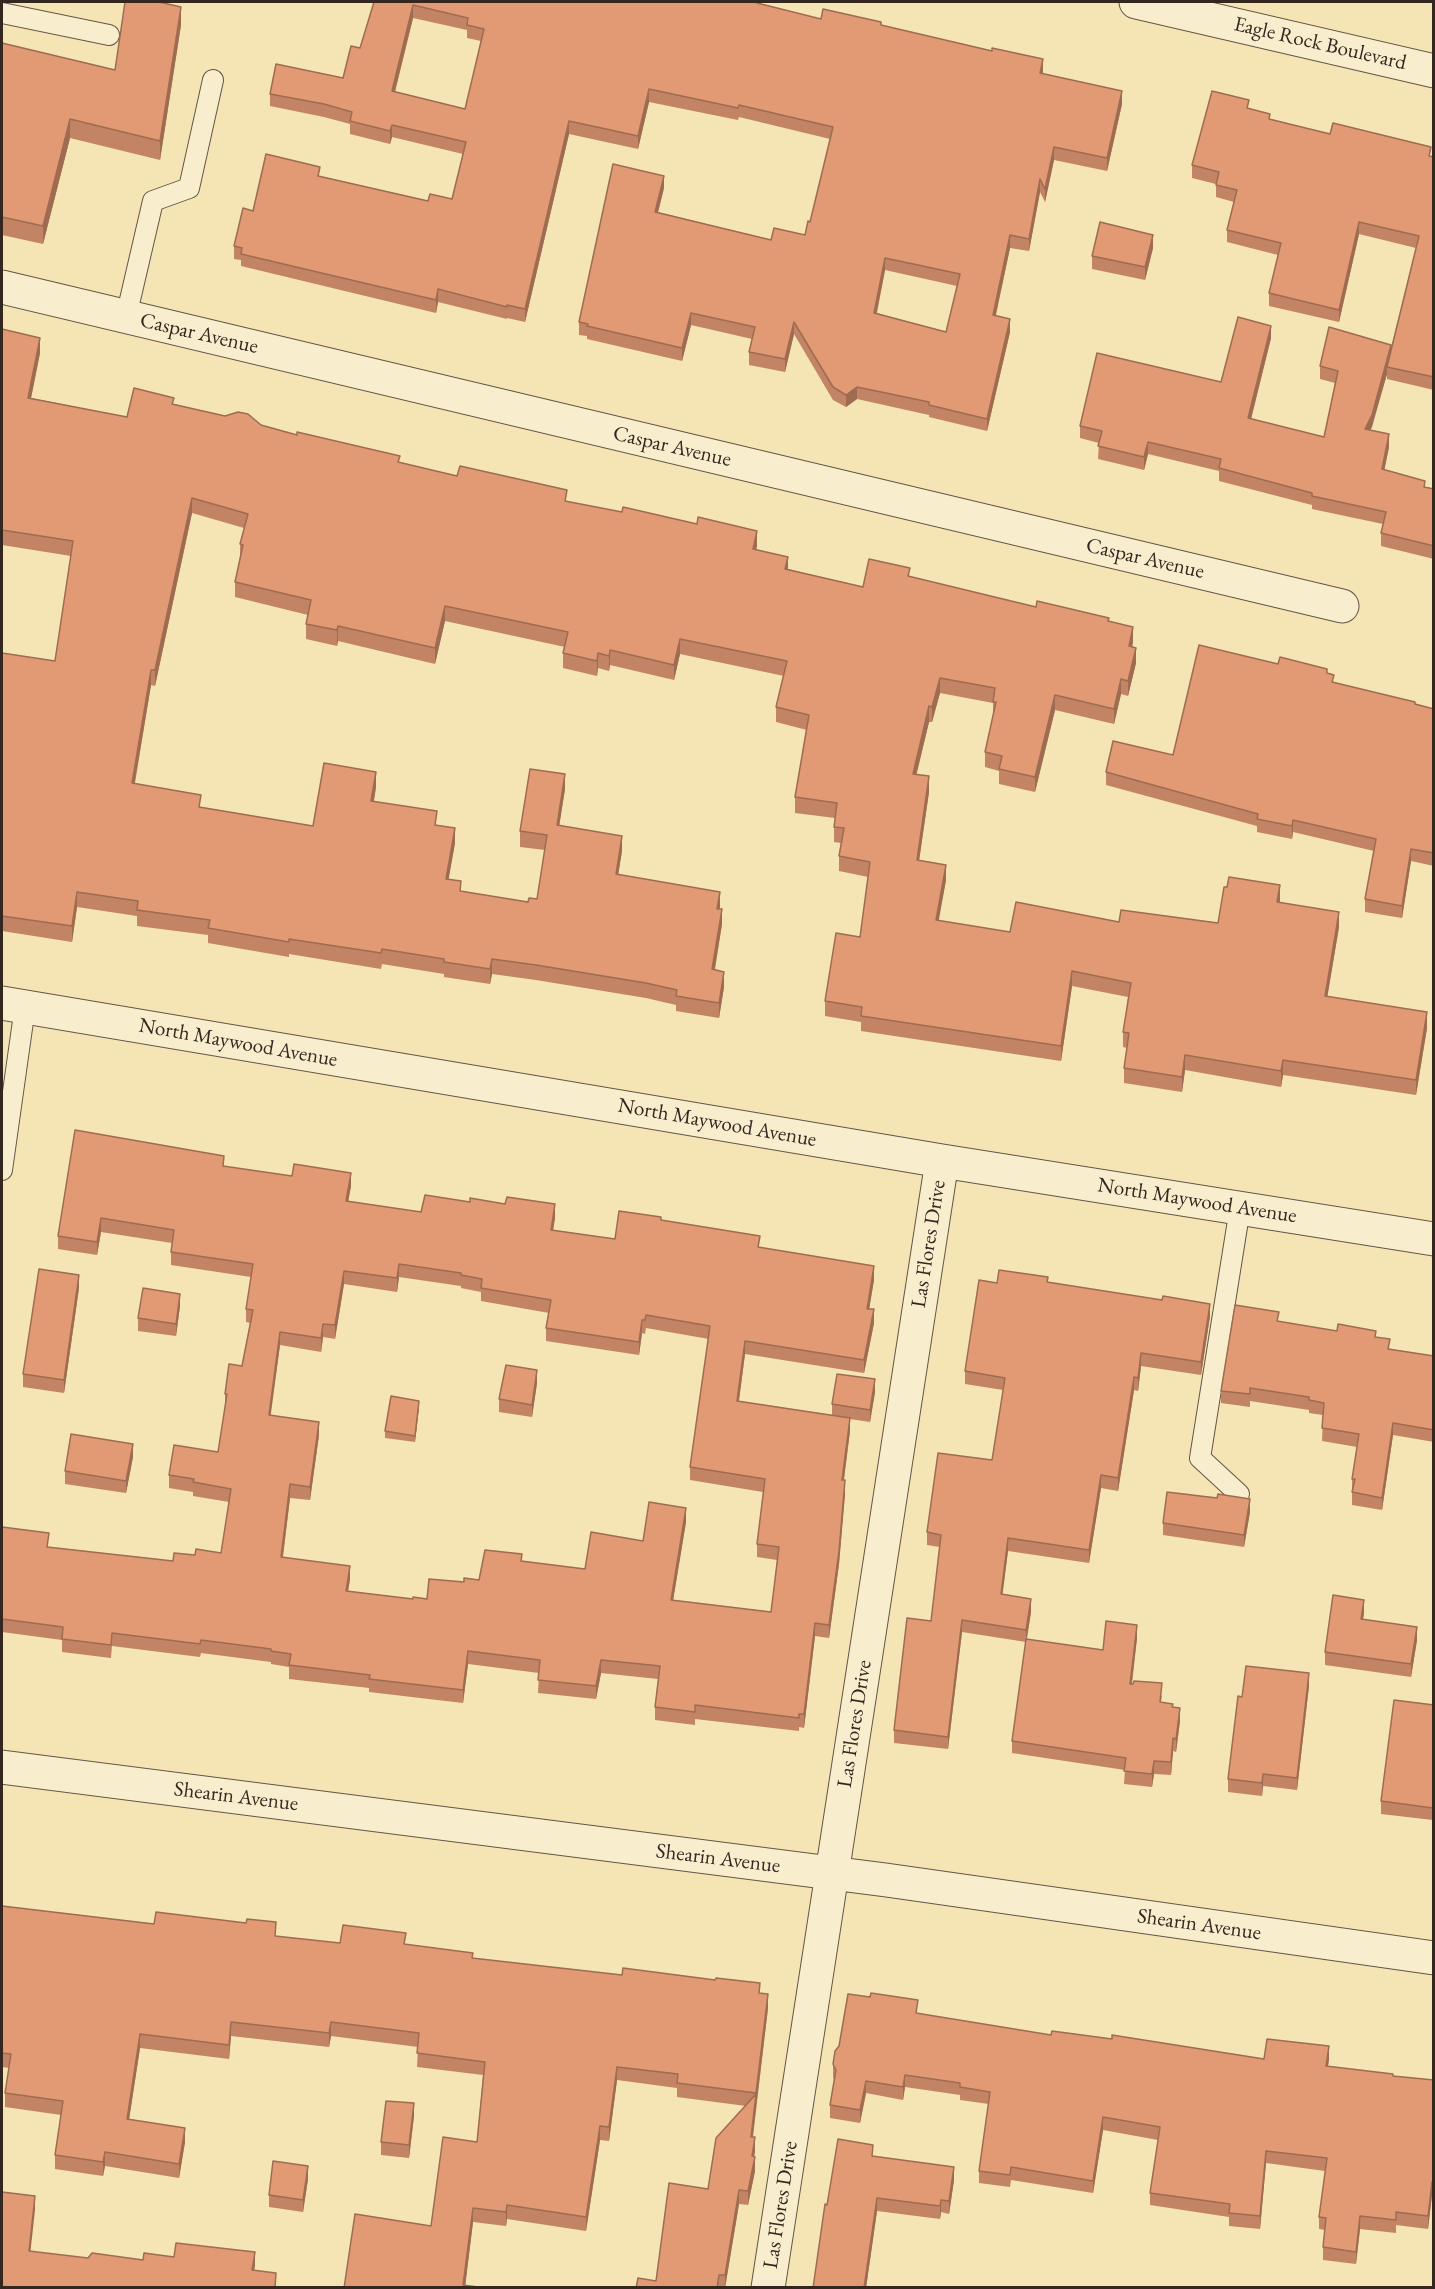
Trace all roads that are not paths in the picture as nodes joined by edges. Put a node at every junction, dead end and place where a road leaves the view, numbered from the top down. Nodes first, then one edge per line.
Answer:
1 (1136, 2) edge
2 (2, 13) edge
3 (109, 35) dead end
4 (1434, 71) edge
5 (213, 80) dead end
6 (2, 287) edge
7 (126, 317) junction
8 (1342, 606) dead end
9 (13, 1005) edge
10 (942, 1161) junction
11 (2, 1170) edge
12 (1240, 1208) junction
13 (1434, 1239) edge
14 (1239, 1494) dead end
15 (2, 1767) edge
16 (832, 1874) junction
17 (1434, 1958) edge
18 (768, 2288) edge

1 - 4 street, Eagle Rock Boulevard
2 - 3 lane
5 - 7 lane
6 - 7 street, Caspar Avenue
7 - 8 street, Caspar Avenue
9 - 10 street, North Maywood Avenue
9 - 11 lane
10 - 12 street, North Maywood Avenue
10 - 16 street, Las Flores Drive
12 - 13 street, North Maywood Avenue
12 - 14 lane
15 - 16 street, Shearin Avenue
16 - 17 street, Shearin Avenue
16 - 18 street, Las Flores Drive

